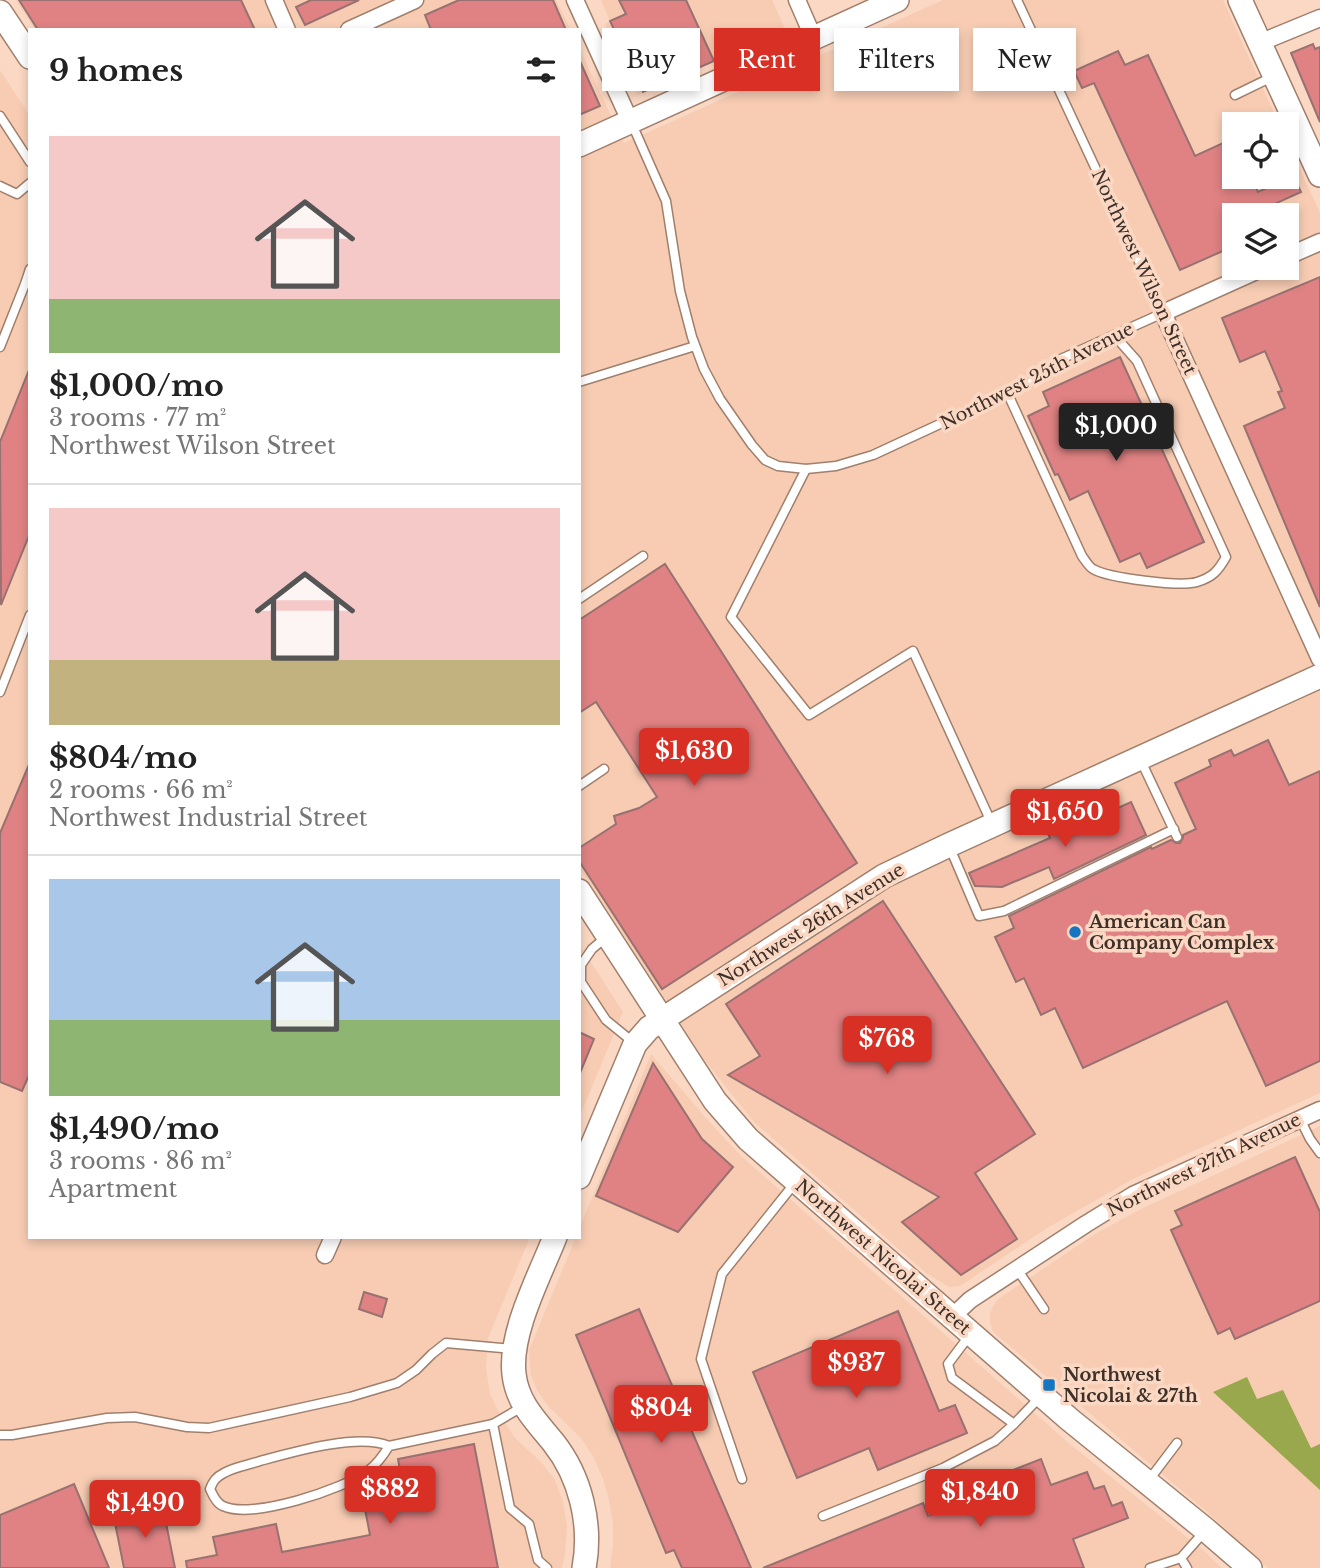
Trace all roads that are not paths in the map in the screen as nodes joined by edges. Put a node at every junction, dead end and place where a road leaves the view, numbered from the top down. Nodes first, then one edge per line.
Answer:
1 (274, 0) edge
2 (415, 0) edge
3 (575, 0) edge
4 (797, 0) edge
5 (897, 0) edge
6 (1017, 0) edge
7 (1240, 0) edge
8 (0, 12) edge
9 (1320, 18) edge
10 (286, 28) edge
11 (353, 28) edge
12 (810, 28) edge
13 (820, 35) edge
14 (1259, 43) junction
15 (28, 54) edge
16 (1275, 76) junction
17 (714, 83) edge
18 (1235, 95) dead end
19 (0, 116) edge
20 (631, 121) junction
21 (581, 144) edge
22 (28, 159) edge
23 (1320, 175) edge
24 (28, 185) edge
25 (0, 186) edge
26 (1320, 242) edge
27 (1299, 251) edge
28 (28, 276) edge
29 (1236, 280) edge
30 (1163, 313) junction
31 (1114, 335) junction
32 (695, 346) junction
33 (0, 347) edge
34 (581, 381) edge
35 (1007, 393) junction
36 (806, 470) junction
37 (643, 556) dead end
38 (581, 598) edge
39 (28, 620) edge
40 (1320, 659) edge
41 (1320, 676) edge
42 (0, 692) edge
43 (1139, 758) junction
44 (604, 769) dead end
45 (581, 785) edge
46 (993, 825) junction
47 (948, 845) junction
48 (581, 894) edge
49 (608, 936) junction
50 (662, 1020) junction
51 (635, 1044) junction
52 (1320, 1110) edge
53 (1300, 1119) junction
54 (1320, 1153) edge
55 (581, 1172) edge
56 (796, 1181) junction
57 (332, 1239) edge
58 (554, 1239) edge
59 (326, 1255) dead end
60 (1017, 1269) junction
61 (1044, 1309) dead end
62 (952, 1317) junction
63 (971, 1334) junction
64 (515, 1349) junction
65 (1041, 1395) junction
66 (524, 1406) junction
67 (494, 1424) junction
68 (1014, 1424) junction
69 (0, 1435) edge
70 (1177, 1443) dead end
71 (389, 1446) junction
72 (742, 1479) dead end
73 (1147, 1482) junction
74 (823, 1516) dead end
75 (1206, 1530) junction
76 (1181, 1559) junction
77 (547, 1568) edge
78 (584, 1568) edge
79 (1150, 1568) edge
80 (1187, 1568) edge
81 (1250, 1568) edge

1 - 10 street
2 - 11 street
3 - 20 street
4 - 12 street
5 - 13 street
6 - 30 lane, Northwest Wilson Street
7 - 14 street
8 - 15 street
9 - 14 street
14 - 16 street
16 - 18 lane
16 - 23 street
17 - 20 street
19 - 22 lane
20 - 21 street
20 - 32 lane, Northwest 25th Avenue
24 - 25 lane
26 - 27 street
28 - 33 lane
29 - 30 street, Northwest 25th Avenue
30 - 31 lane, Northwest 25th Avenue
30 - 40 street, Northwest Wilson Street
31 - 35 lane, Northwest 25th Avenue
31 - 35 lane
32 - 34 lane
32 - 36 lane, Northwest 25th Avenue
35 - 36 lane, Northwest 25th Avenue
36 - 46 lane
37 - 38 lane
39 - 42 lane
41 - 43 street, Northwest 26th Avenue
43 - 46 street, Northwest 26th Avenue
43 - 47 lane
44 - 45 lane
46 - 47 street, Northwest 26th Avenue
47 - 50 street, Northwest 26th Avenue
48 - 49 street, Northwest Nicolai Street
49 - 50 street, Northwest Nicolai Street
49 - 51 lane
50 - 51 street, Northwest 26th Avenue
50 - 56 street, Northwest Nicolai Street
51 - 55 street, Northwest 26th Avenue
52 - 53 street, Northwest 27th Avenue
53 - 54 lane
53 - 60 street, Northwest 27th Avenue
56 - 62 street, Northwest Nicolai Street
56 - 72 lane
57 - 59 street
58 - 64 street
60 - 61 lane
60 - 62 street, Northwest 27th Avenue
62 - 63 street, Northwest Nicolai Street
63 - 65 street, Northwest Nicolai Street
63 - 68 lane
64 - 66 street
64 - 69 lane
65 - 68 lane
65 - 73 street, Northwest Nicolai Street
66 - 67 lane
66 - 78 street
67 - 71 lane
67 - 77 lane
68 - 74 lane
70 - 73 lane
71 - 71 lane
73 - 75 street, Northwest Nicolai Street
75 - 76 lane
75 - 81 street, Northwest Nicolai Street
76 - 79 lane
76 - 80 lane

